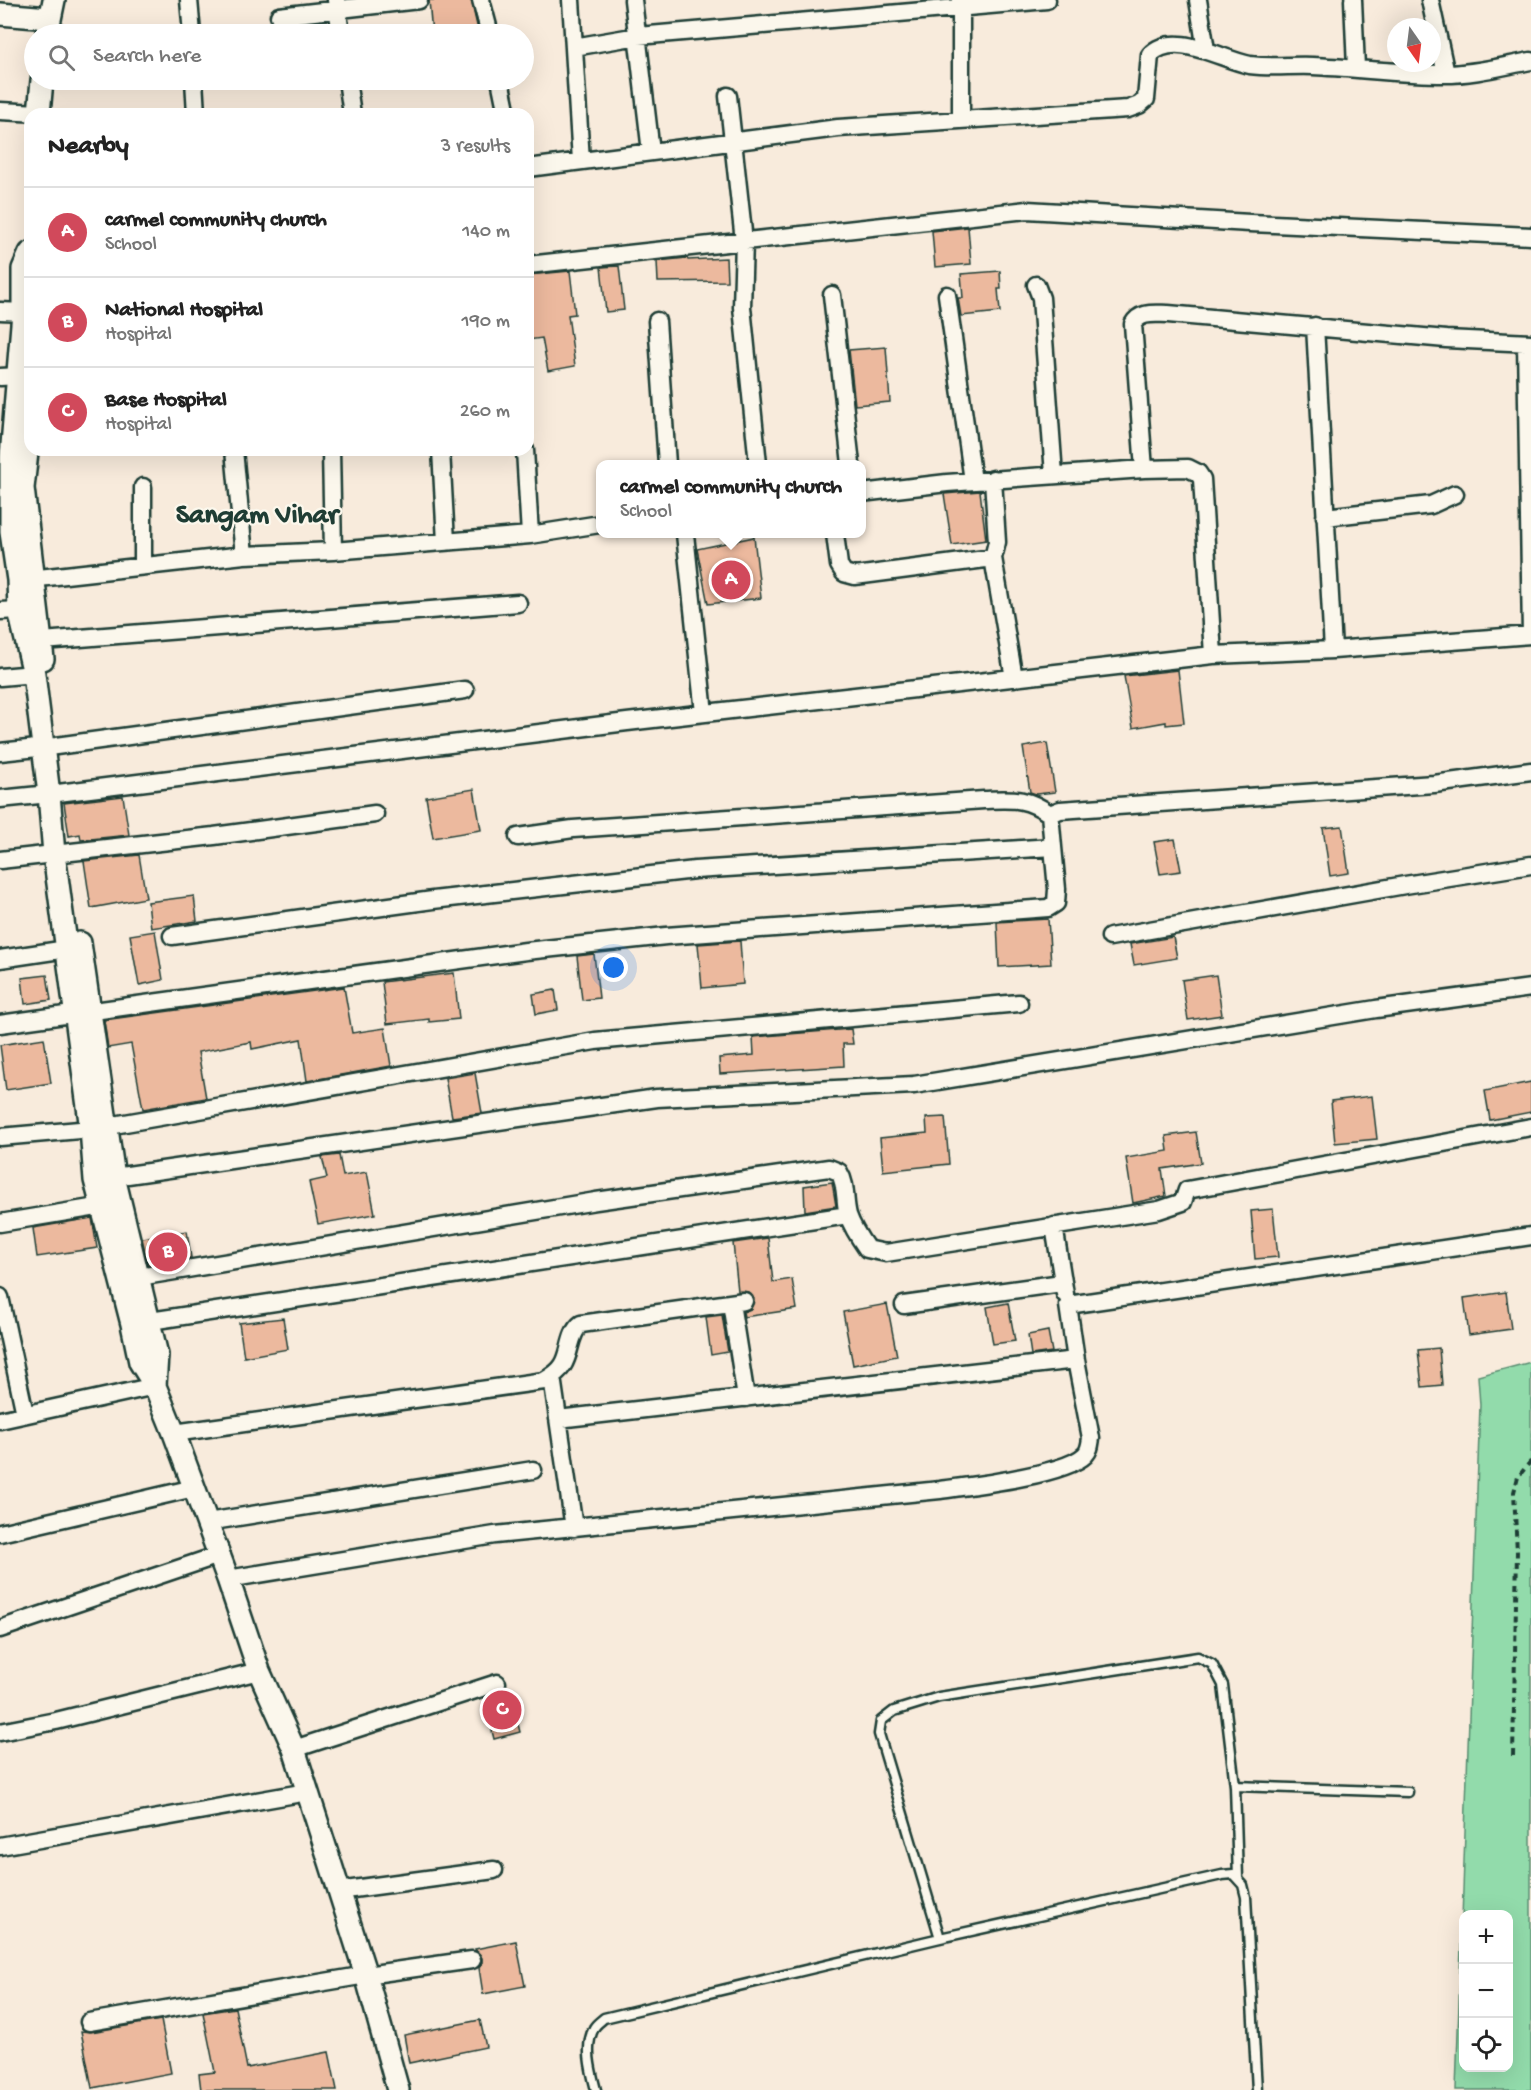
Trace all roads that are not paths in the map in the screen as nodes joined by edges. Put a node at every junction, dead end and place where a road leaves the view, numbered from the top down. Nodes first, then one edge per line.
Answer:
1 (189, 0) edge
2 (419, 0) edge
3 (481, 0) edge
4 (571, 0) edge
5 (633, 0) edge
6 (1047, 0) edge
7 (1198, 0) edge
8 (1353, 0) edge
9 (1430, 0) edge
10 (962, 4) edge
11 (337, 5) edge
12 (0, 14) edge
13 (279, 16) dead end
14 (50, 18) edge
15 (191, 24) edge
16 (340, 24) edge
17 (487, 24) edge
18 (638, 36) junction
19 (574, 47) junction
20 (1206, 50) junction
21 (1531, 61) edge
22 (1356, 68) junction
23 (1446, 74) junction
24 (41, 90) edge
25 (195, 90) edge
26 (348, 90) edge
27 (502, 90) edge
28 (728, 96) dead end
29 (40, 108) edge
30 (196, 108) edge
31 (351, 108) edge
32 (506, 108) edge
33 (0, 111) edge
34 (24, 113) edge
35 (961, 120) junction
36 (732, 142) junction
37 (651, 152) junction
38 (581, 160) junction
39 (534, 167) edge
40 (1531, 236) edge
41 (744, 241) junction
42 (534, 264) edge
43 (24, 267) edge
44 (1036, 285) dead end
45 (832, 295) dead end
46 (947, 295) dead end
47 (0, 311) edge
48 (23, 312) junction
49 (657, 321) dead end
50 (1315, 326) junction
51 (1529, 343) edge
52 (9, 377) edge
53 (26, 456) edge
54 (235, 456) edge
55 (331, 456) edge
56 (441, 456) edge
57 (525, 456) edge
58 (667, 460) edge
59 (757, 460) edge
60 (850, 460) edge
61 (1144, 469) junction
62 (1054, 475) junction
63 (993, 479) junction
64 (973, 481) junction
65 (143, 487) dead end
66 (866, 493) edge
67 (1455, 494) dead end
68 (1325, 517) junction
69 (596, 525) edge
70 (6, 532) edge
71 (530, 535) junction
72 (686, 538) edge
73 (836, 538) edge
74 (446, 542) junction
75 (333, 551) junction
76 (244, 555) junction
77 (993, 558) junction
78 (143, 566) junction
79 (25, 579) junction
80 (518, 603) dead end
81 (10, 610) edge
82 (1531, 635) edge
83 (33, 641) junction
84 (1333, 650) junction
85 (1213, 655) junction
86 (34, 674) junction
87 (0, 677) edge
88 (1014, 678) junction
89 (465, 690) dead end
90 (704, 713) junction
91 (49, 747) junction
92 (0, 752) edge
93 (1531, 771) edge
94 (53, 793) junction
95 (0, 800) edge
96 (375, 814) dead end
97 (1050, 814) junction
98 (518, 837) dead end
99 (1053, 847) junction
100 (60, 854) junction
101 (0, 860) edge
102 (1531, 865) edge
103 (172, 936) dead end
104 (1110, 937) dead end
105 (67, 949) junction
106 (0, 959) edge
107 (1531, 988) edge
108 (1019, 1004) dead end
109 (83, 1012) junction
110 (0, 1024) edge
111 (1531, 1127) edge
112 (99, 1128) junction
113 (0, 1137) edge
114 (114, 1178) junction
115 (103, 1206) junction
116 (848, 1215) junction
117 (0, 1223) edge
118 (1054, 1226) junction
119 (1531, 1236) edge
120 (129, 1279) junction
121 (1062, 1283) junction
122 (0, 1297) edge
123 (904, 1305) dead end
124 (1068, 1305) junction
125 (141, 1322) junction
126 (1076, 1360) junction
127 (552, 1377) junction
128 (154, 1386) junction
129 (746, 1398) junction
130 (25, 1414) junction
131 (558, 1419) junction
132 (0, 1420) edge
133 (174, 1433) junction
134 (533, 1470) dead end
135 (194, 1488) junction
136 (207, 1522) junction
137 (574, 1528) junction
138 (0, 1533) edge
139 (219, 1555) junction
140 (228, 1579) junction
141 (0, 1629) edge
142 (258, 1671) junction
143 (497, 1683) dead end
144 (0, 1732) edge
145 (294, 1749) junction
146 (1235, 1786) junction
147 (307, 1792) junction
148 (1408, 1792) dead end
149 (0, 1846) edge
150 (494, 1870) dead end
151 (1239, 1878) junction
152 (338, 1891) junction
153 (940, 1938) junction
154 (472, 1960) dead end
155 (366, 1975) junction
156 (89, 2022) dead end
157 (398, 2090) edge
158 (596, 2090) edge
159 (1257, 2090) edge

1 - 15 street
2 - 11 street
3 - 17 street
4 - 19 street
5 - 18 street
6 - 10 street
7 - 20 street
8 - 22 street
9 - 23 street
10 - 18 street
10 - 35 street
11 - 13 street
11 - 16 street
12 - 14 street
18 - 19 street
18 - 37 street
19 - 38 street
20 - 22 street
20 - 35 street
21 - 23 street
22 - 23 street
24 - 29 street
25 - 30 street
26 - 31 street
27 - 32 street
28 - 36 street
33 - 34 street
35 - 36 street
36 - 37 street
36 - 41 street
37 - 38 street
38 - 39 street
40 - 41 street
41 - 42 street
41 - 59 street
43 - 48 street
44 - 62 street
45 - 60 street
46 - 64 street
47 - 48 street
48 - 52 street
49 - 58 street
50 - 51 street
50 - 61 street
50 - 68 street
51 - 82 street
52 - 70 street
53 - 79 street
54 - 76 street
55 - 75 street
56 - 74 street
57 - 71 street
61 - 62 street
61 - 85 street
62 - 63 street
63 - 64 street
63 - 77 street
64 - 66 street
65 - 78 street
67 - 68 street
68 - 84 street
69 - 71 street
70 - 79 street
71 - 74 street
72 - 90 street
73 - 77 street
74 - 75 street
75 - 76 street
76 - 78 street
77 - 88 street
78 - 79 street
79 - 81 street
79 - 83 street
80 - 83 street
81 - 83 street
82 - 84 street
83 - 86 street
83 - 91 street
84 - 85 street
85 - 88 street
86 - 87 street
86 - 91 street
88 - 90 street
89 - 91 street
90 - 94 street
91 - 92 street
91 - 94 street
93 - 97 street
94 - 95 street
94 - 100 street
96 - 100 street
97 - 98 street
97 - 99 street
99 - 103 street
99 - 109 street
100 - 101 street
100 - 105 street
100 - 109 street
102 - 104 street
105 - 106 street
105 - 109 street
107 - 114 street
108 - 112 street
109 - 110 street
109 - 112 street
111 - 118 street
112 - 113 street
112 - 114 street
112 - 115 street
114 - 120 street
115 - 117 street
115 - 120 street
116 - 118 street
116 - 120 street
116 - 125 street
118 - 121 street
119 - 124 street
120 - 125 street
121 - 123 street
121 - 124 street
122 - 130 street
124 - 126 street
125 - 128 street
126 - 129 street
126 - 137 street
127 - 129 street
127 - 131 street
127 - 133 street
128 - 130 street
128 - 133 street
129 - 131 street
130 - 132 street
131 - 137 street
133 - 135 street
134 - 136 street
135 - 136 street
135 - 138 street
136 - 139 street
137 - 140 street
139 - 140 street
139 - 141 street
140 - 142 street
142 - 144 street
142 - 145 street
143 - 145 street
145 - 147 street
146 - 148 lane
146 - 151 lane
146 - 153 lane
147 - 149 street
147 - 152 street
150 - 152 street
151 - 153 lane
151 - 159 lane
152 - 155 street
153 - 158 lane
154 - 155 street
155 - 156 street
155 - 157 street

